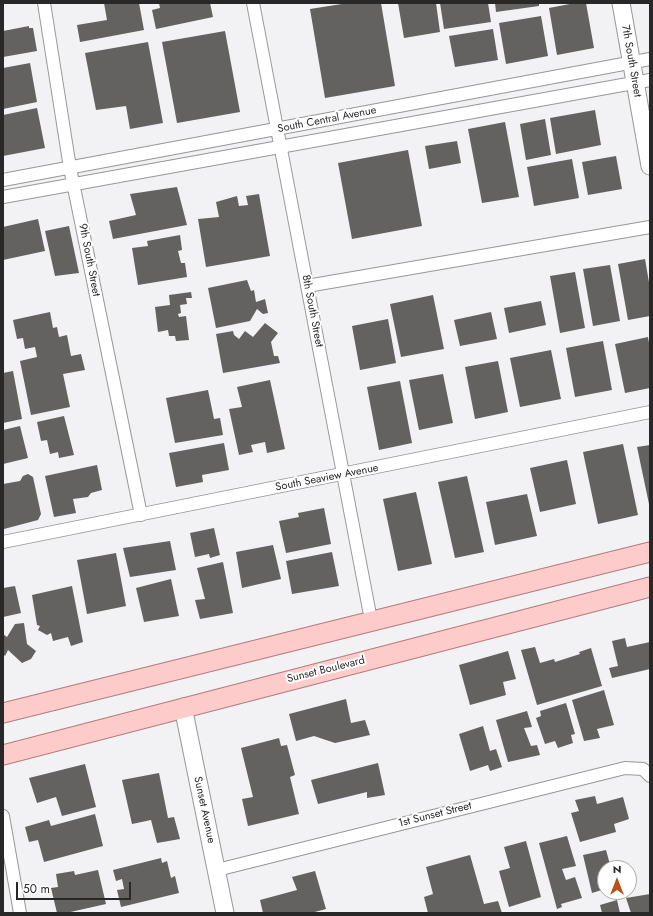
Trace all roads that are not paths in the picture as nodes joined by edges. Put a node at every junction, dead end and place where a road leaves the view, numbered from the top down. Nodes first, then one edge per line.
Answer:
1 (44, 3) edge
2 (253, 3) edge
3 (621, 3) edge
4 (650, 59) edge
5 (631, 62) junction
6 (643, 82) edge
7 (277, 129) junction
8 (281, 148) junction
9 (650, 166) edge
10 (70, 168) junction
11 (3, 180) edge
12 (73, 183) junction
13 (3, 197) edge
14 (650, 227) edge
15 (307, 286) junction
16 (650, 412) edge
17 (344, 475) junction
18 (141, 515) junction
19 (3, 542) edge
20 (650, 552) edge
21 (650, 587) edge
22 (371, 620) junction
23 (183, 707) junction
24 (3, 713) edge
25 (3, 755) edge
26 (650, 776) edge
27 (3, 816) edge
28 (217, 870) junction
29 (20, 913) edge
30 (225, 913) edge

1 - 10 street, 9th South Street
2 - 7 street, 8th South Street
3 - 5 street, 7th South Street
4 - 5 street, South Central Avenue
5 - 6 street, 7th South Street
5 - 7 street, South Central Avenue
6 - 8 street
6 - 9 street, 7th South Street
7 - 8 street, 8th South Street
7 - 10 street, South Central Avenue
8 - 12 street
8 - 15 street, 8th South Street
10 - 11 street, South Central Avenue
10 - 12 street, 9th South Street
12 - 13 street
12 - 18 street, 9th South Street
14 - 15 street
15 - 17 street, 8th South Street
16 - 17 street, South Seaview Avenue
17 - 18 street, South Seaview Avenue
17 - 22 street, 8th South Street
18 - 19 street, South Seaview Avenue
20 - 22 main road
21 - 23 main road, Sunset Boulevard
22 - 24 main road
23 - 25 main road, Sunset Boulevard
23 - 28 street, Sunset Avenue
26 - 28 street, 1st Sunset Street
27 - 29 street
28 - 30 street, Sunset Avenue

